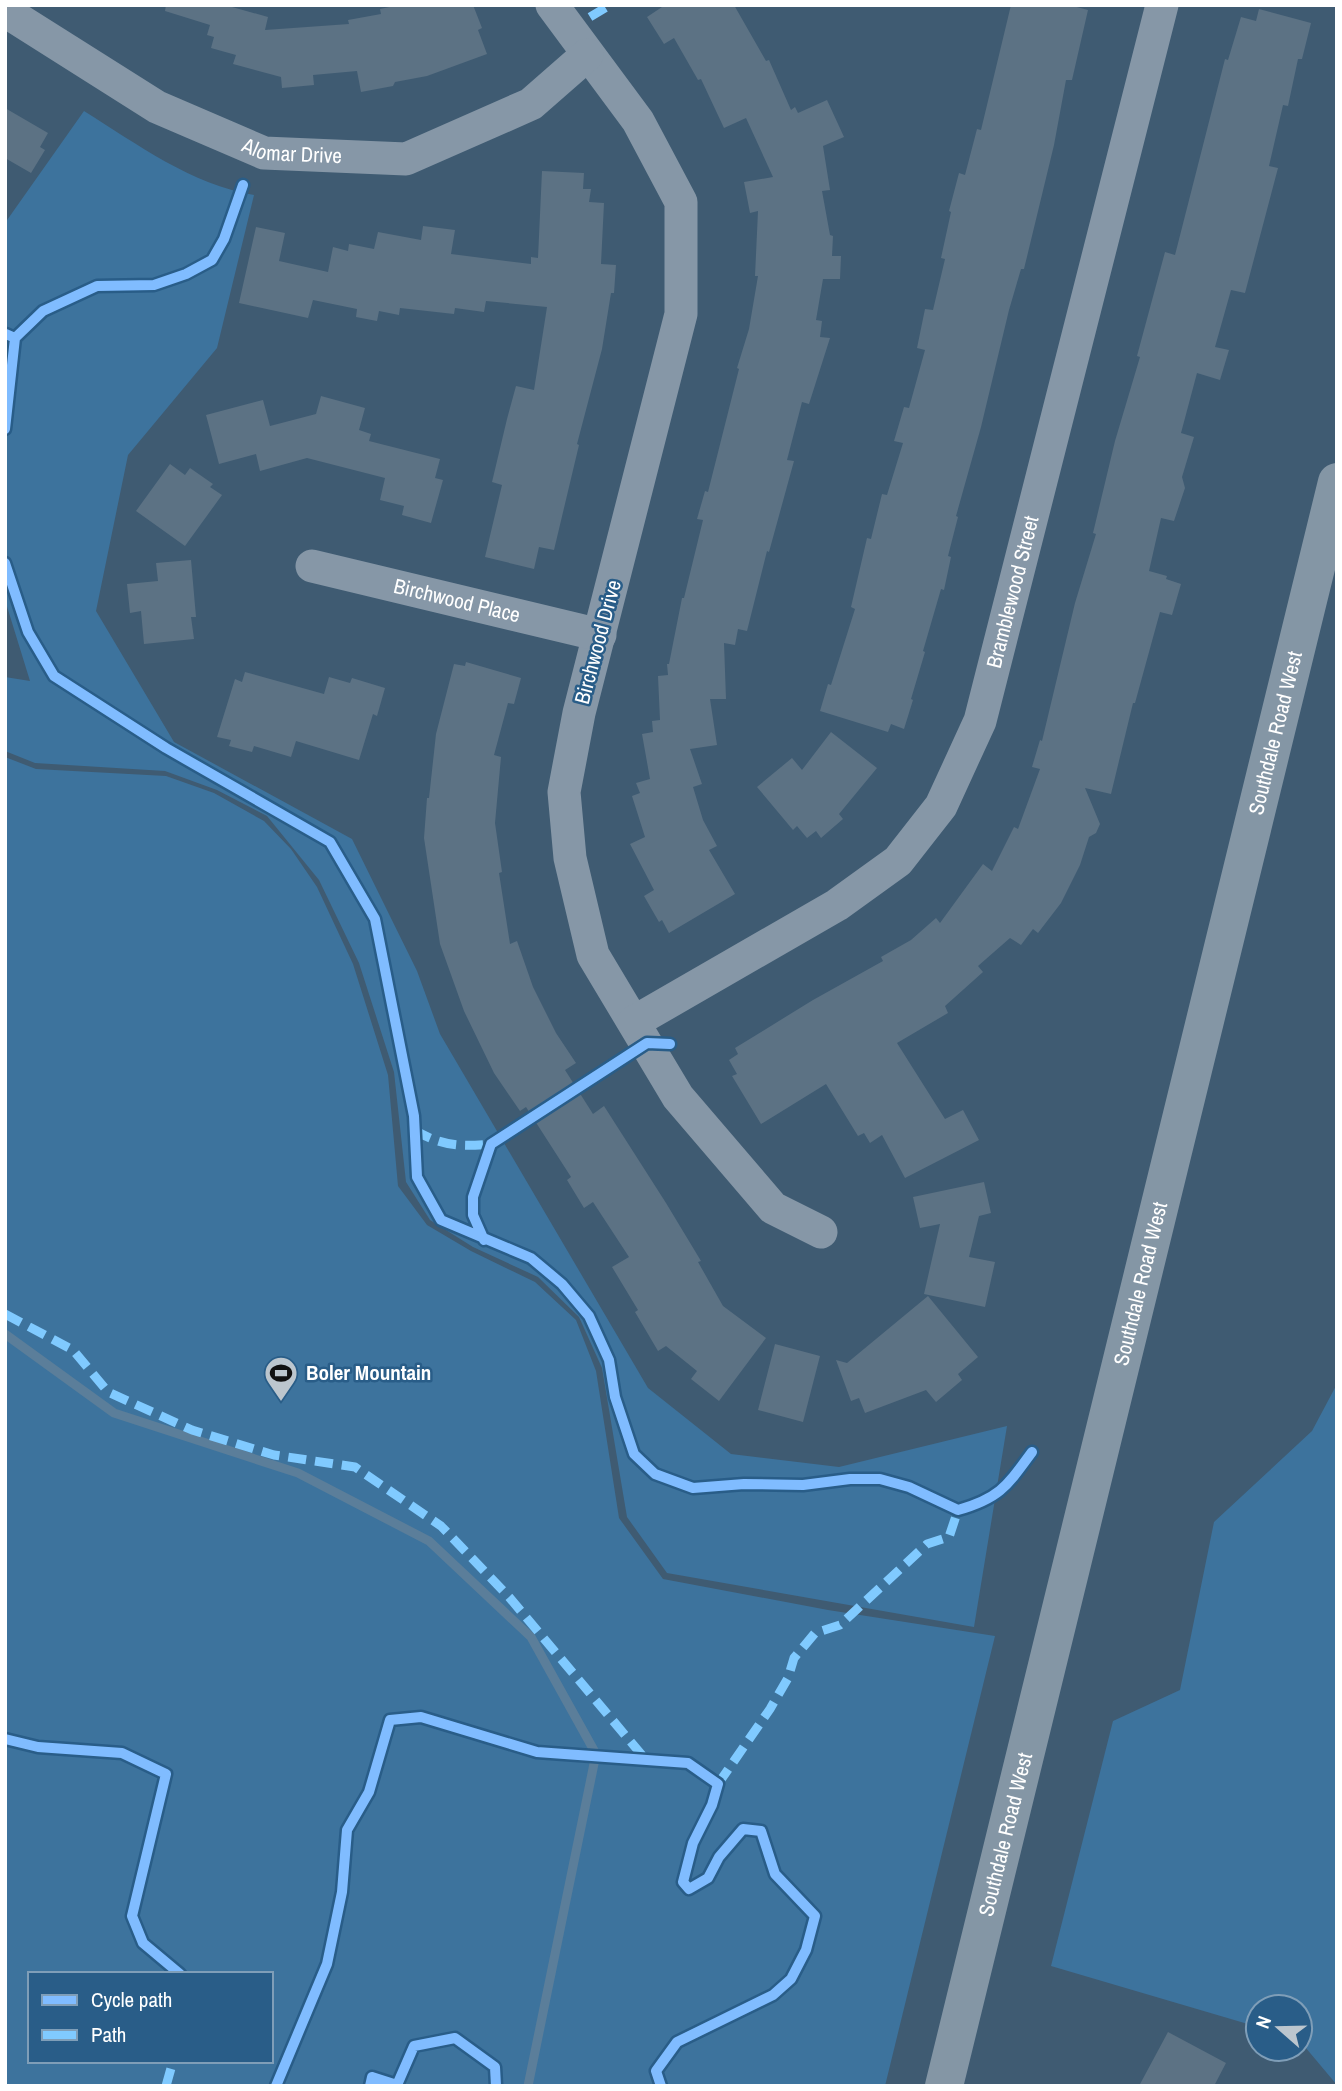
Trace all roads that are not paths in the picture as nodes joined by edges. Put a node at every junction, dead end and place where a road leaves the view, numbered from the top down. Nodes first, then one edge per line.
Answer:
1 (552, 5) edge
2 (1162, 5) edge
3 (5, 11) edge
4 (587, 55) junction
5 (1337, 482) edge
6 (312, 566) dead end
7 (600, 635) junction
8 (635, 1022) junction
9 (821, 1232) dead end
10 (944, 2086) edge

1 - 4 street, Birchwood Drive
2 - 8 street, Bramblewood Street
3 - 4 street, Alomar Drive
4 - 7 street, Birchwood Drive
5 - 10 main road, Southdale Road West
6 - 7 street, Birchwood Place
7 - 8 street, Birchwood Drive
8 - 9 street, Birchwood Drive

